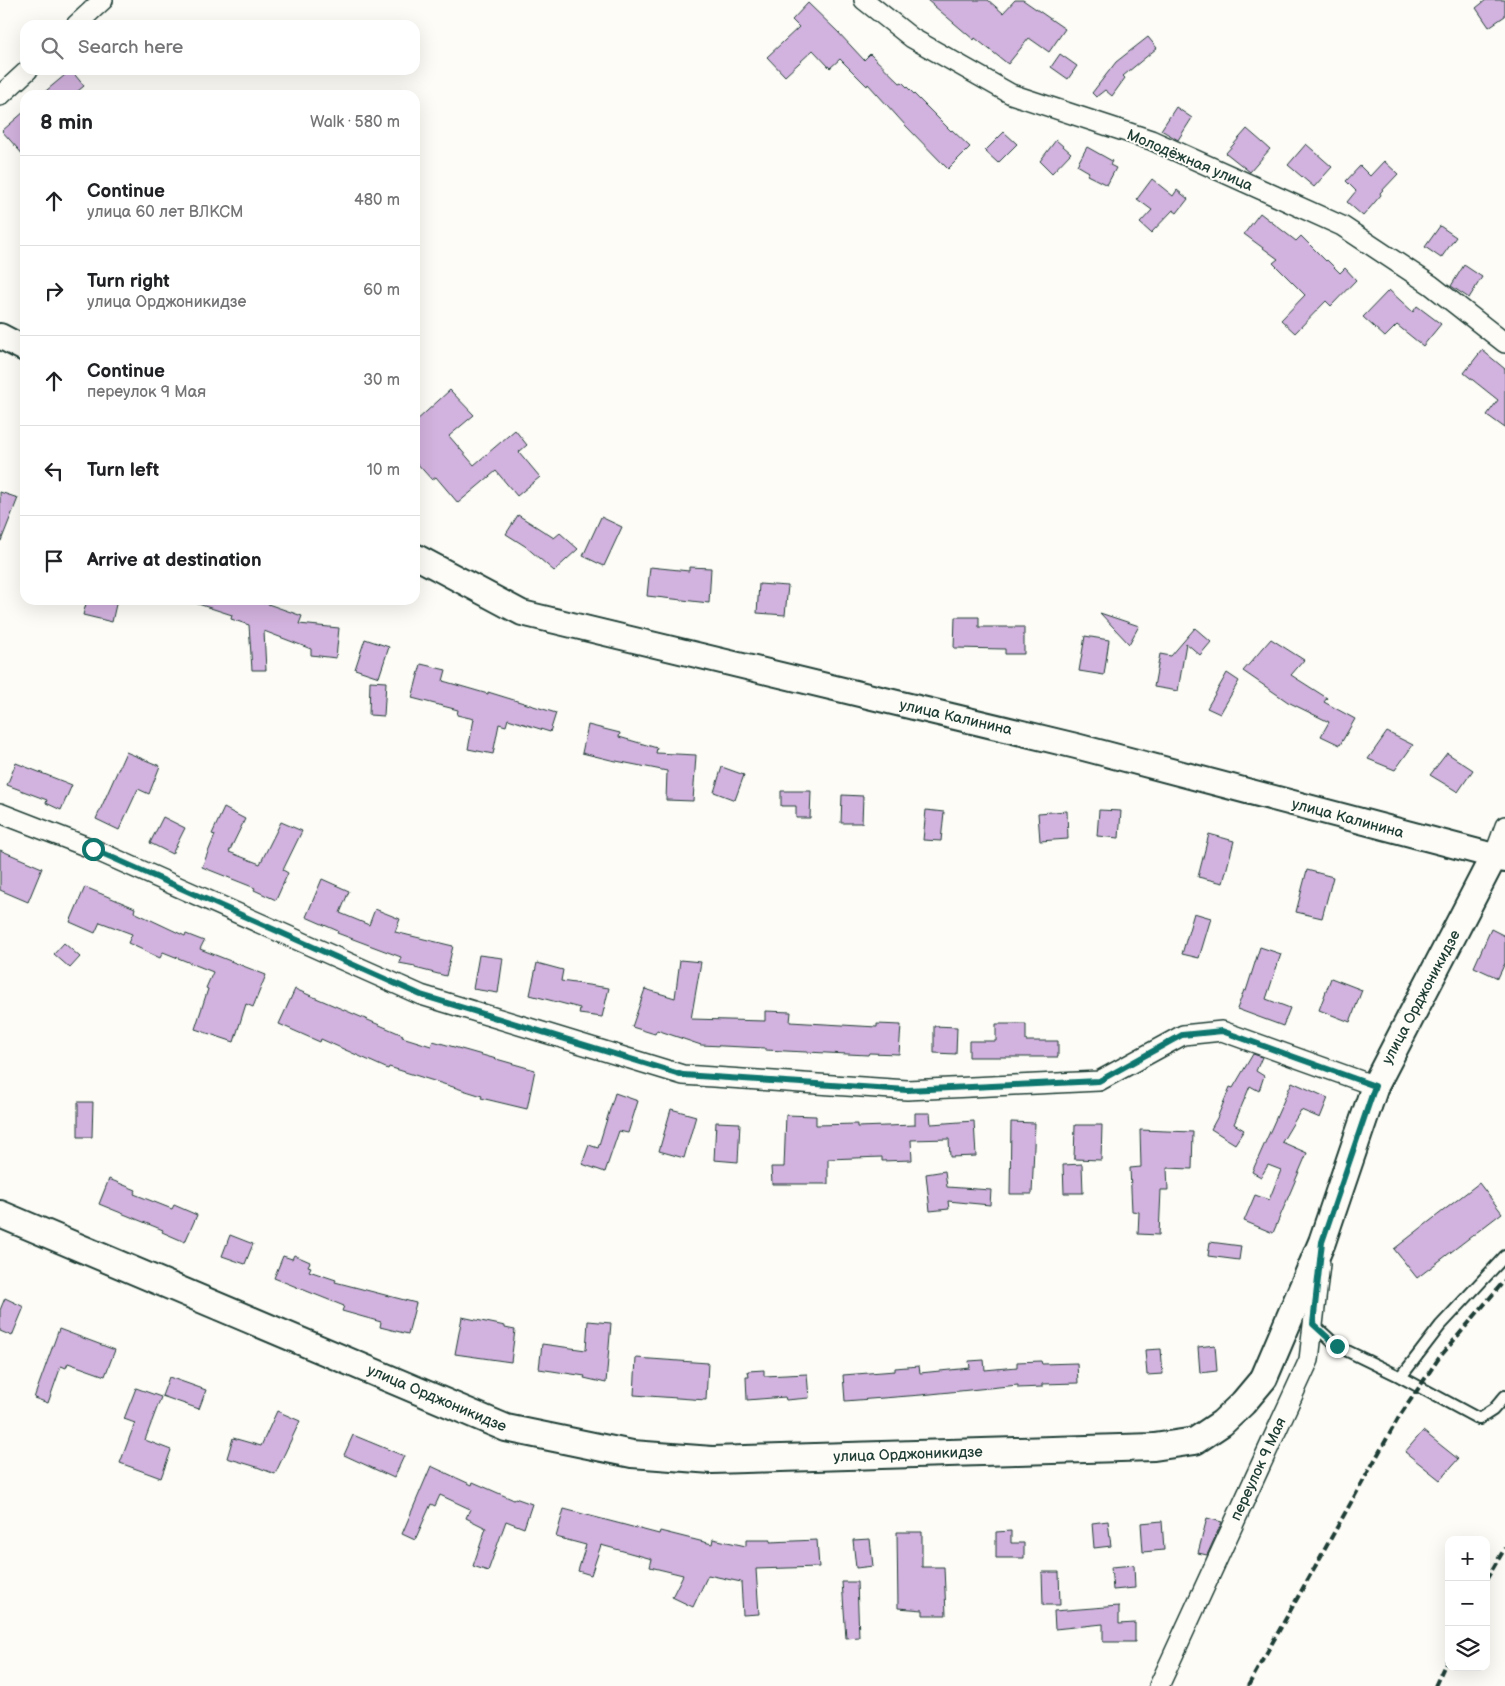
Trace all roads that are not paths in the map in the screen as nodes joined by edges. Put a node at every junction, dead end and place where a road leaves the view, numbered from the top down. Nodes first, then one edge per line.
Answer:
1 (103, 0) edge
2 (864, 0) edge
3 (81, 20) edge
4 (23, 75) edge
5 (0, 96) edge
6 (0, 336) edge
7 (1505, 343) edge
8 (20, 346) edge
9 (420, 559) edge
10 (0, 813) edge
11 (1505, 826) edge
12 (1500, 858) edge
13 (1375, 1086) junction
14 (0, 1214) edge
15 (1322, 1242) junction
16 (1505, 1256) edge
17 (1313, 1324) junction
18 (1401, 1377) junction
19 (1505, 1396) edge
20 (1159, 1686) edge

1 - 3 street
2 - 7 street, Молодёжная улица
4 - 5 street
6 - 8 street
9 - 12 street, улица Калинина
10 - 13 street
11 - 12 street
12 - 13 main road, улица Орджоникидзе
13 - 15 main road, улица Орджоникидзе
14 - 15 main road, улица Орджоникидзе
15 - 17 street, переулок 9 Мая
16 - 18 lane
17 - 18 lane
17 - 20 street, переулок 9 Мая
18 - 19 lane

